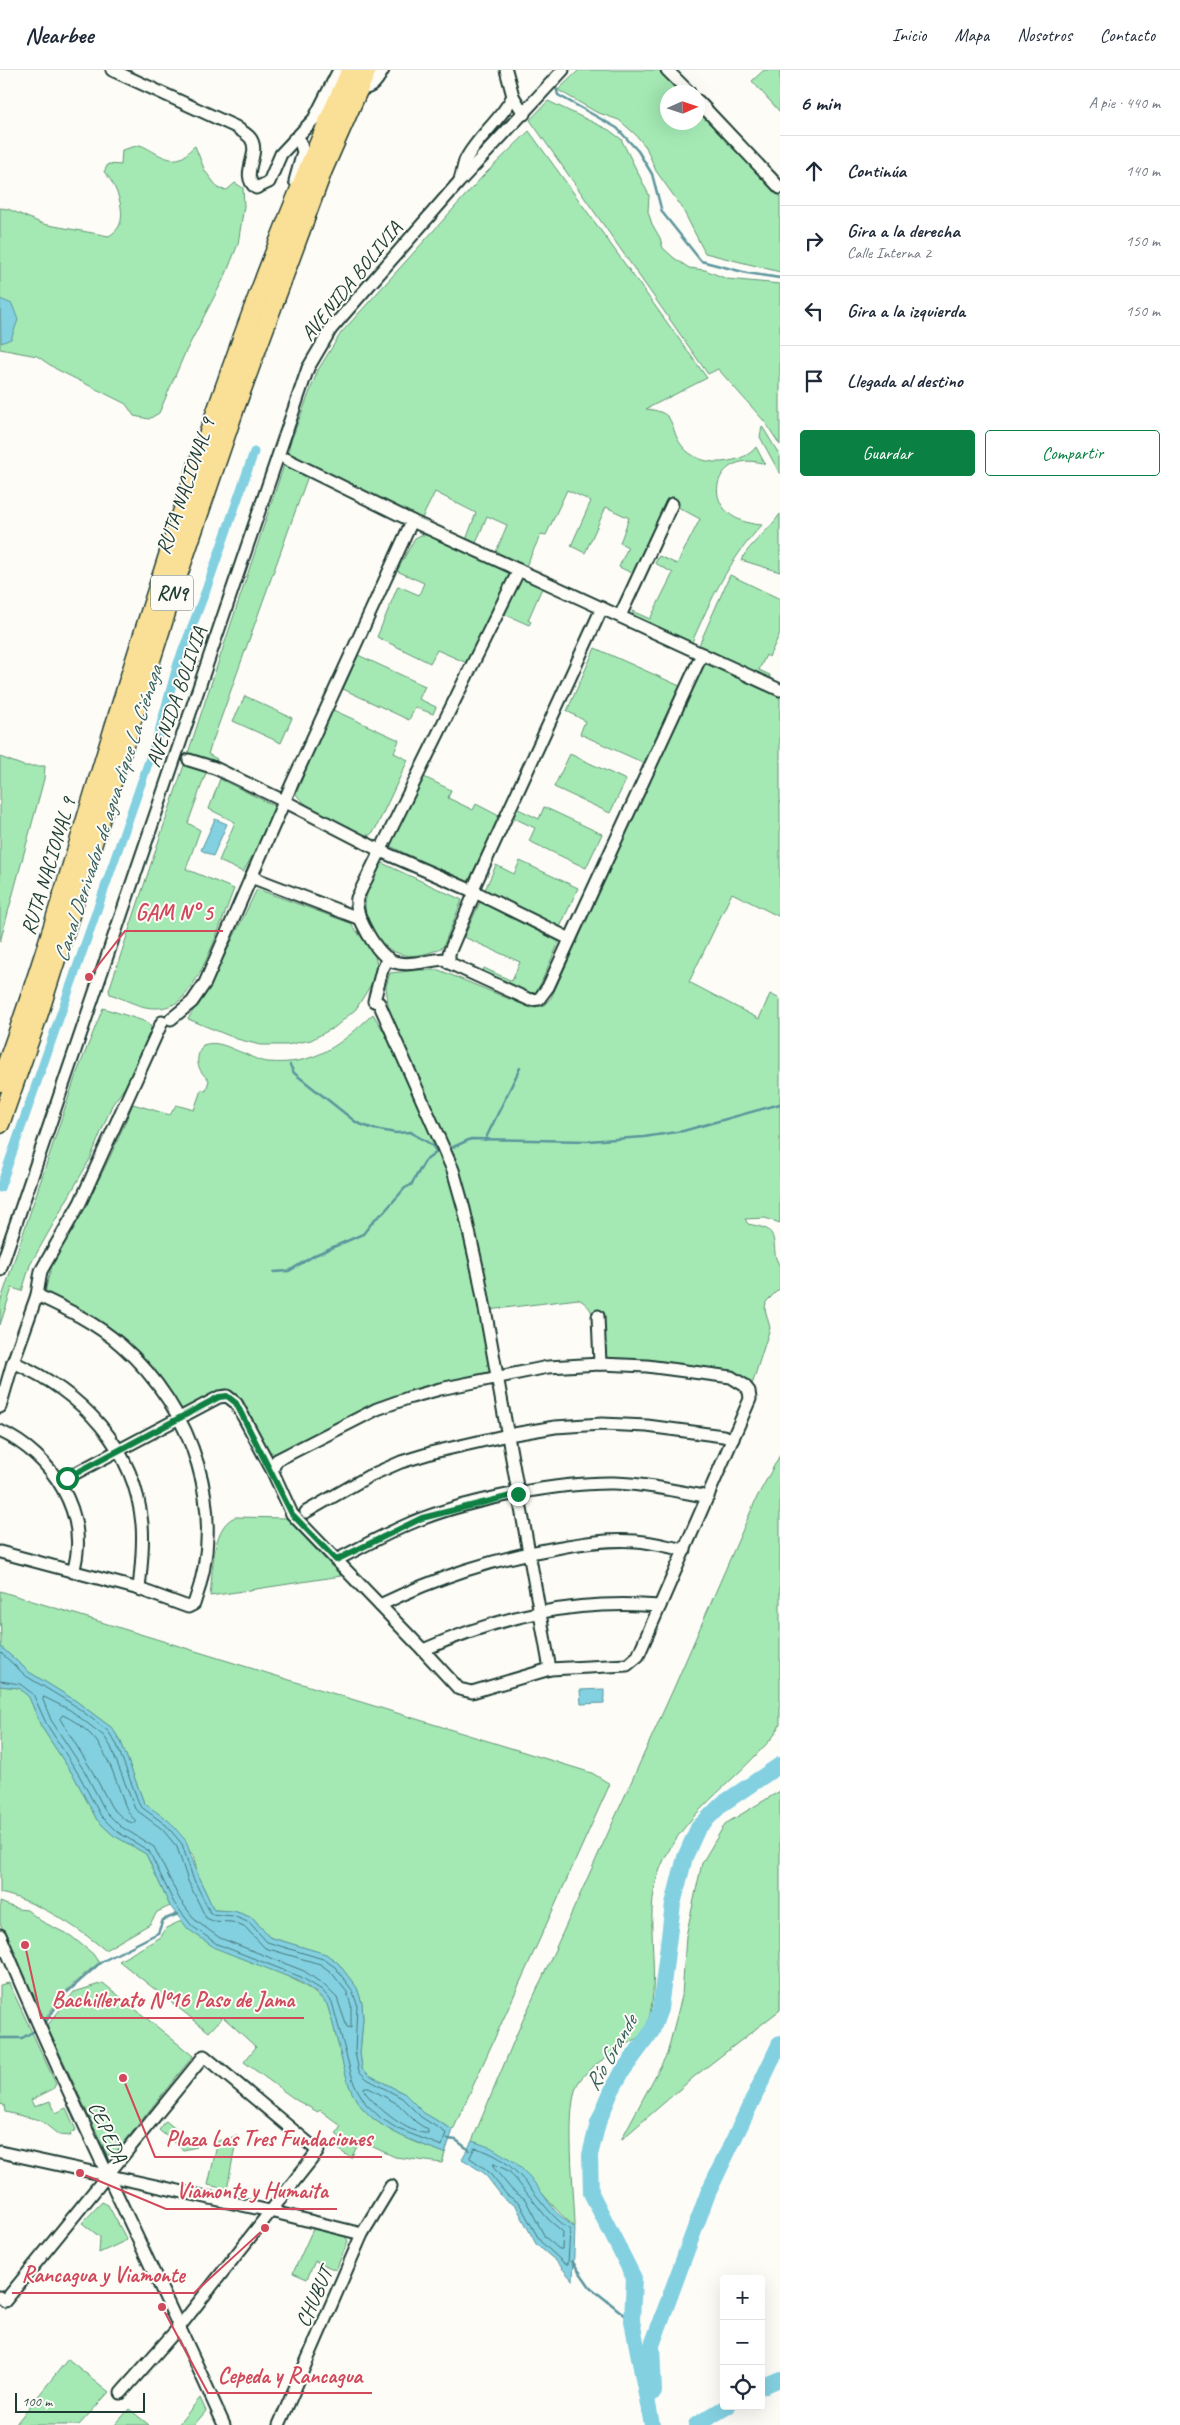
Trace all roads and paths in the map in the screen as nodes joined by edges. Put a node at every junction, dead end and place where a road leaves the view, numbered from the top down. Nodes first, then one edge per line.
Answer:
1 (112, 70) edge
2 (339, 70) edge
3 (352, 70) edge
4 (367, 70) edge
5 (383, 70) edge
6 (506, 70) edge
7 (564, 70) edge
8 (667, 70) edge
9 (682, 85) edge
10 (356, 90) junction
11 (513, 96) junction
12 (705, 108) edge
13 (524, 114) junction
14 (294, 139) junction
15 (459, 182) junction
16 (780, 188) edge
17 (276, 251) junction
18 (286, 459) dead end
19 (672, 504) dead end
20 (412, 521) junction
21 (519, 570) junction
22 (602, 608) junction
23 (620, 616) junction
24 (702, 654) junction
25 (780, 690) edge
26 (189, 760) dead end
27 (284, 801) junction
28 (379, 850) junction
29 (251, 877) junction
30 (474, 892) junction
31 (358, 918) junction
32 (570, 939) junction
33 (388, 958) junction
34 (448, 959) junction
35 (0, 1082) edge
36 (0, 1124) edge
37 (0, 1270) edge
38 (37, 1295) junction
39 (598, 1316) dead end
40 (13, 1362) junction
41 (600, 1364) junction
42 (498, 1377) junction
43 (0, 1406) edge
44 (179, 1417) junction
45 (0, 1431) edge
46 (508, 1435) junction
47 (733, 1440) junction
48 (119, 1450) junction
49 (272, 1470) junction
50 (59, 1482) junction
51 (518, 1494) junction
52 (708, 1497) junction
53 (306, 1512) dead end
54 (685, 1550) junction
55 (0, 1552) edge
56 (529, 1553) junction
57 (336, 1560) junction
58 (73, 1572) junction
59 (139, 1589) junction
60 (380, 1605) junction
61 (660, 1606) junction
62 (540, 1612) junction
63 (424, 1650) junction
64 (550, 1669) junction
65 (0, 1935) edge
66 (5, 1957) edge
67 (0, 2152) edge
68 (108, 2175) junction
69 (391, 2186) dead end
70 (270, 2211) junction
71 (362, 2234) junction
72 (3, 2299) edge
73 (180, 2326) junction
74 (121, 2393) dead end
75 (224, 2425) edge
76 (279, 2425) edge

1 - 14 street
2 - 14 street
3 - 17 highway, RUTA NACIONAL 9 / RN9
4 - 10 highway, RUTA NACIONAL 9 / RN9
5 - 10 street
6 - 11 street
7 - 13 street, AVENIDA BOLIVIA
8 - 9 street
10 - 36 highway, RUTA NACIONAL 9 / RN9
11 - 13 street
11 - 15 street
12 - 16 street
13 - 15 street, AVENIDA BOLIVIA
14 - 17 street
15 - 37 street, AVENIDA BOLIVIA
17 - 35 highway, RUTA NACIONAL 9 / RN9
18 - 20 street
19 - 23 street
20 - 21 street
20 - 27 street
21 - 22 street
21 - 28 street
22 - 23 street
22 - 30 street
23 - 24 street
24 - 25 street
24 - 32 street
26 - 27 street
27 - 28 street
27 - 29 street
28 - 30 street
28 - 31 street
29 - 31 street
29 - 38 street
30 - 32 street
30 - 34 street
31 - 33 street
32 - 34 street
33 - 34 street
33 - 42 street
38 - 40 street
38 - 44 street
39 - 41 street
40 - 43 street
40 - 48 street
41 - 42 street
41 - 47 street
42 - 46 street
42 - 49 street
44 - 48 street
44 - 49 street
44 - 59 street
45 - 50 street
46 - 47 street
46 - 51 street
46 - 53 street
47 - 52 street
48 - 50 street
48 - 59 street
49 - 57 street
50 - 58 street
51 - 52 street
51 - 56 street
51 - 57 street
52 - 54 street
54 - 56 street
54 - 61 street
55 - 58 street
56 - 60 street
56 - 62 street
57 - 60 street
58 - 59 street
60 - 63 street
61 - 62 street
61 - 64 street
62 - 63 street
62 - 64 street
63 - 64 street
65 - 66 street, CEPEDA
66 - 68 street, CEPEDA
67 - 68 street
68 - 70 street
68 - 70 street
68 - 72 street
68 - 73 street, CEPEDA
69 - 71 street, CHUBUT
70 - 71 street
70 - 73 street
71 - 76 street, CHUBUT
73 - 74 street
73 - 75 street, CEPEDA

